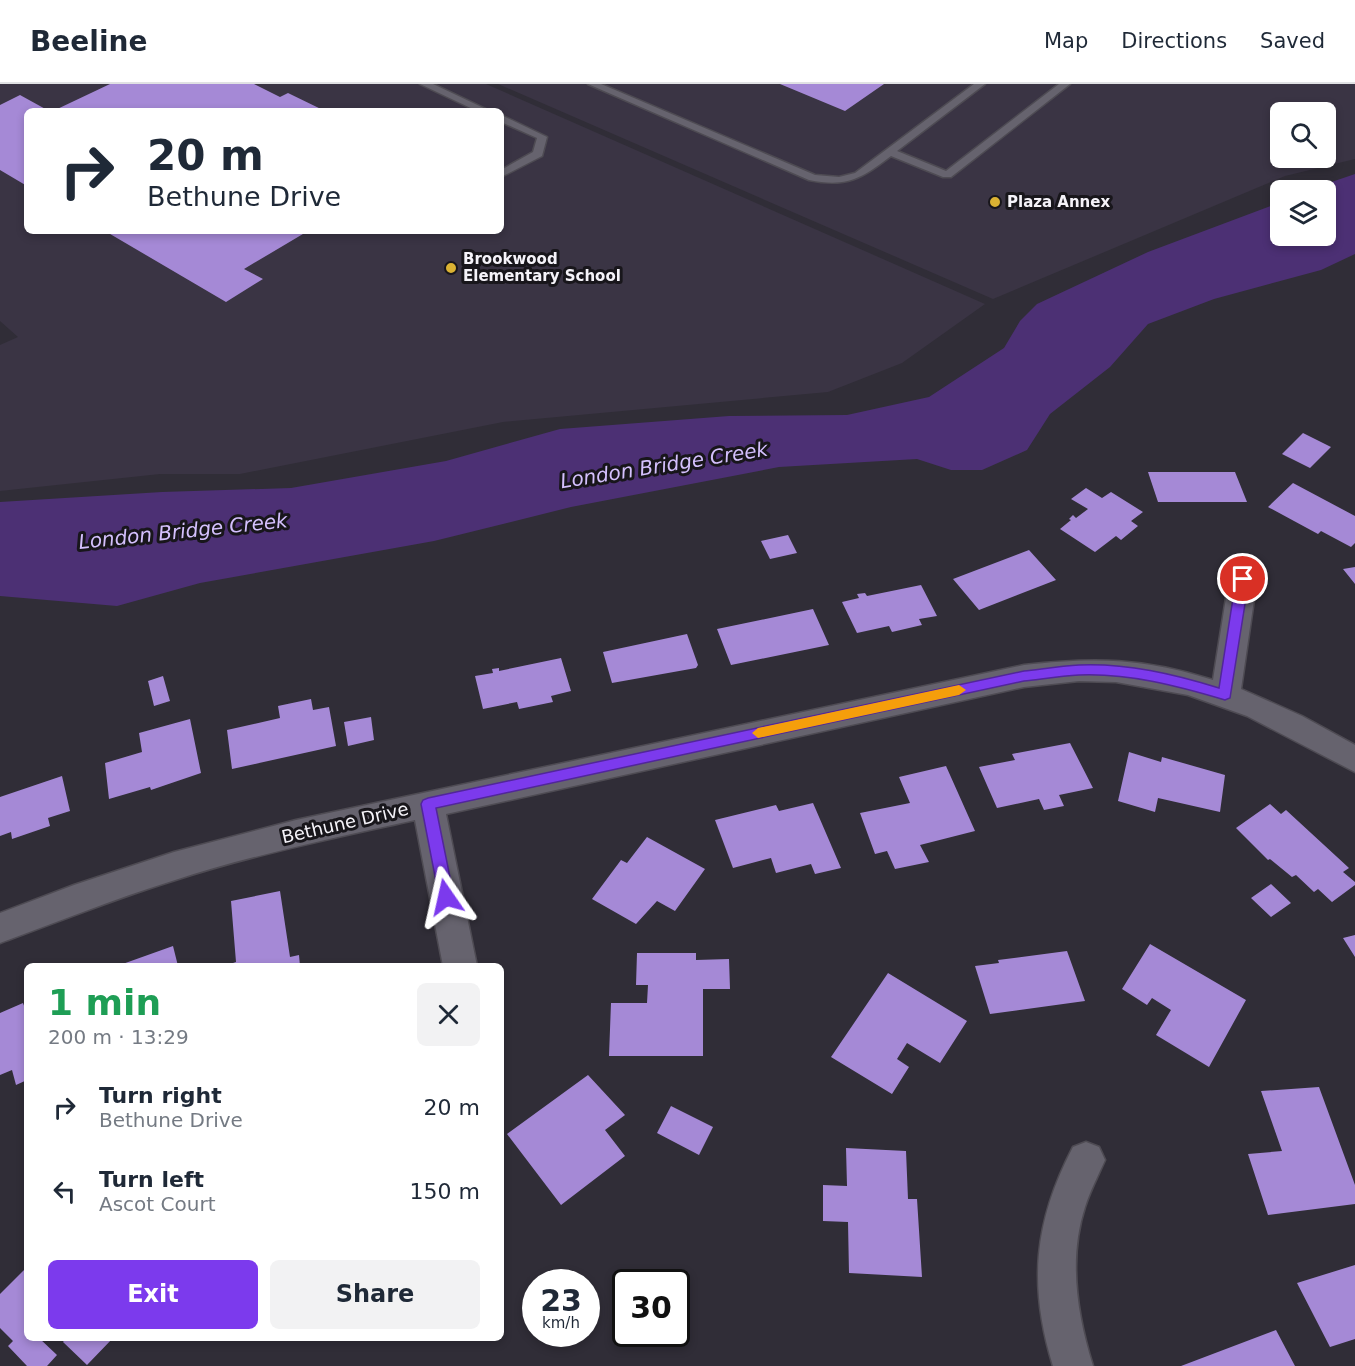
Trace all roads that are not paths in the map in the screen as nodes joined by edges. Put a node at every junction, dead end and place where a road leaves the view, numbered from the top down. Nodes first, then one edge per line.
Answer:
1 (425, 84) edge
2 (593, 84) edge
3 (980, 84) edge
4 (1065, 84) edge
5 (478, 108) edge
6 (504, 119) edge
7 (890, 152) junction
8 (504, 172) edge
9 (1243, 579) dead end
10 (1225, 694) junction
11 (1355, 760) edge
12 (428, 804) junction
13 (0, 928) edge
14 (459, 963) edge
15 (1086, 1160) dead end
16 (1073, 1366) edge

1 - 5 lane
2 - 7 lane
3 - 7 lane
4 - 7 lane
6 - 8 lane
9 - 10 street
10 - 11 street, Bethune Drive
10 - 12 street, Bethune Drive
12 - 13 street, Bethune Drive
12 - 14 street
15 - 16 street

